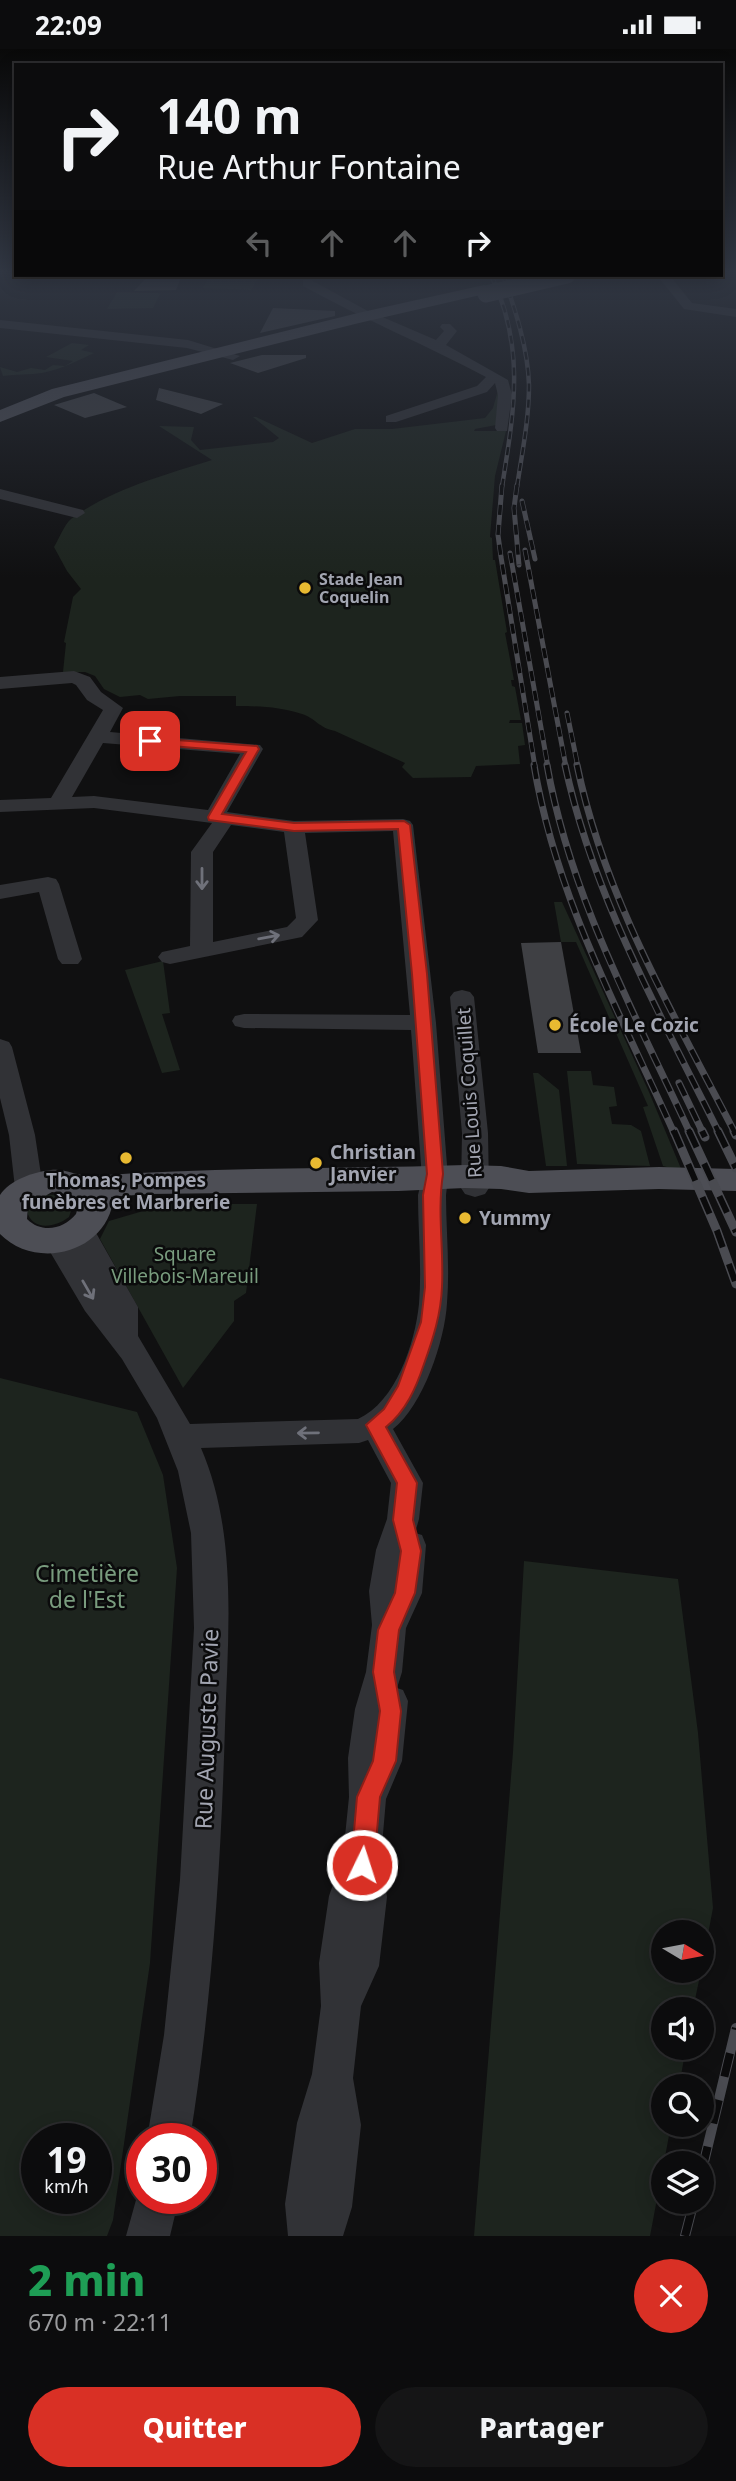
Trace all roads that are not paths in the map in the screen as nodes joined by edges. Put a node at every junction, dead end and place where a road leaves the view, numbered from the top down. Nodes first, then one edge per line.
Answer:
1 (139, 374) edge
2 (143, 374) edge
3 (489, 374) edge
4 (494, 377) junction
5 (108, 381) junction
6 (44, 397) junction
7 (0, 400) edge
8 (0, 417) edge
9 (391, 419) dead end
10 (502, 428) dead end
11 (0, 494) edge
12 (77, 513) dead end
13 (0, 683) edge
14 (99, 737) junction
15 (253, 749) joint
16 (58, 803) junction
17 (0, 806) edge
18 (220, 818) junction
19 (294, 827) junction
20 (0, 892) edge
21 (201, 949) junction
22 (170, 957) dead end
23 (70, 958) dead end
24 (462, 997) dead end
25 (244, 1021) dead end
26 (424, 1023) junction
27 (0, 1047) edge
28 (736, 1180) edge
29 (434, 1183) junction
30 (475, 1183) junction
31 (11, 1211) edge
32 (80, 1217) junction
33 (376, 1425) junction
34 (180, 1436) junction
35 (333, 2074) junction
36 (171, 2123) edge
37 (153, 2214) edge
38 (148, 2236) edge
39 (310, 2236) edge
40 (321, 2236) edge

1 - 5 main road
2 - 6 main road
3 - 4 street
4 - 9 street
4 - 10 street
5 - 6 main road
5 - 7 main road
6 - 7 main road
6 - 8 main road
11 - 12 street
13 - 14 street
14 - 15 street
14 - 16 street
15 - 18 street
16 - 17 street
16 - 18 street
18 - 19 street
18 -> 21 street
21 -> 19 street
19 - 26 street
20 - 23 street
21 - 22 street
24 - 30 street, Rue Louis Coquillet
25 - 26 street
26 - 29 street
27 - 31 street
28 - 30 main road
29 - 30 main road
29 - 32 main road
29 - 33 street
31 - 32 main road
31 - 32 main road
32 - 34 street, Rue Auguste Pavie
33 -> 34 street
33 - 35 street
34 - 36 street, Rue Auguste Pavie
35 - 39 street
35 - 40 street
37 - 38 street

